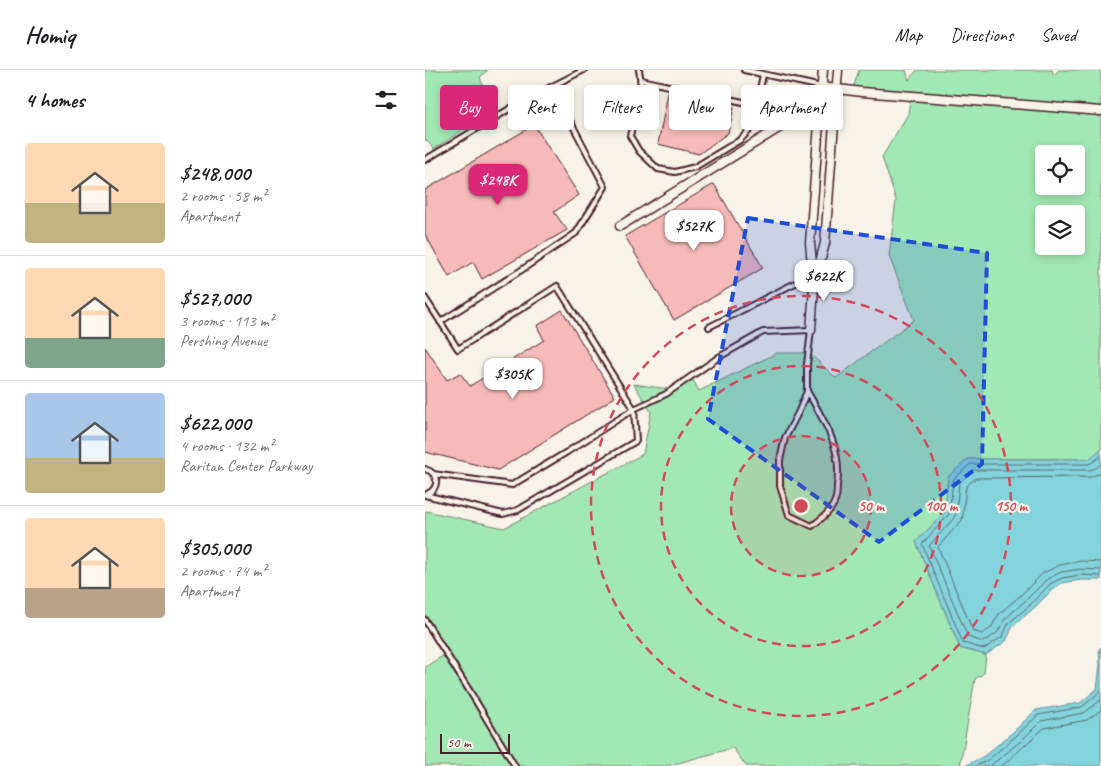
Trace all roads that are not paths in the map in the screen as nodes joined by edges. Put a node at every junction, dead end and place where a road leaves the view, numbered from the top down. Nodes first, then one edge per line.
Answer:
1 (584, 70) edge
2 (639, 70) edge
3 (744, 70) edge
4 (823, 70) edge
5 (838, 70) edge
6 (763, 74) junction
7 (641, 80) junction
8 (555, 85) edge
9 (761, 85) edge
10 (813, 85) edge
11 (822, 85) edge
12 (836, 85) edge
13 (843, 90) edge
14 (741, 102) edge
15 (508, 109) edge
16 (1101, 111) edge
17 (574, 127) edge
18 (749, 130) edge
19 (776, 130) edge
20 (819, 130) edge
21 (833, 130) edge
22 (425, 160) edge
23 (620, 226) dead end
24 (815, 273) junction
25 (425, 298) edge
26 (440, 322) junction
27 (709, 327) dead end
28 (811, 330) junction
29 (807, 391) junction
30 (634, 409) junction
31 (425, 469) edge
32 (433, 474) junction
33 (425, 494) edge
34 (425, 620) edge
35 (515, 766) edge

1 - 8 lane
2 - 7 lane
3 - 6 lane
4 - 11 street
5 - 12 street
6 - 9 lane
6 - 10 lane
7 - 14 lane
7 - 18 lane
13 - 16 street
15 - 22 lane
17 - 26 lane
19 - 23 street
20 - 24 street
21 - 24 street
24 - 27 lane
24 - 28 street
25 - 26 lane
26 - 30 lane
28 - 29 lane
28 - 30 lane
29 - 29 lane
30 - 32 lane
30 - 33 lane
31 - 32 lane
32 - 33 lane
34 - 35 lane

